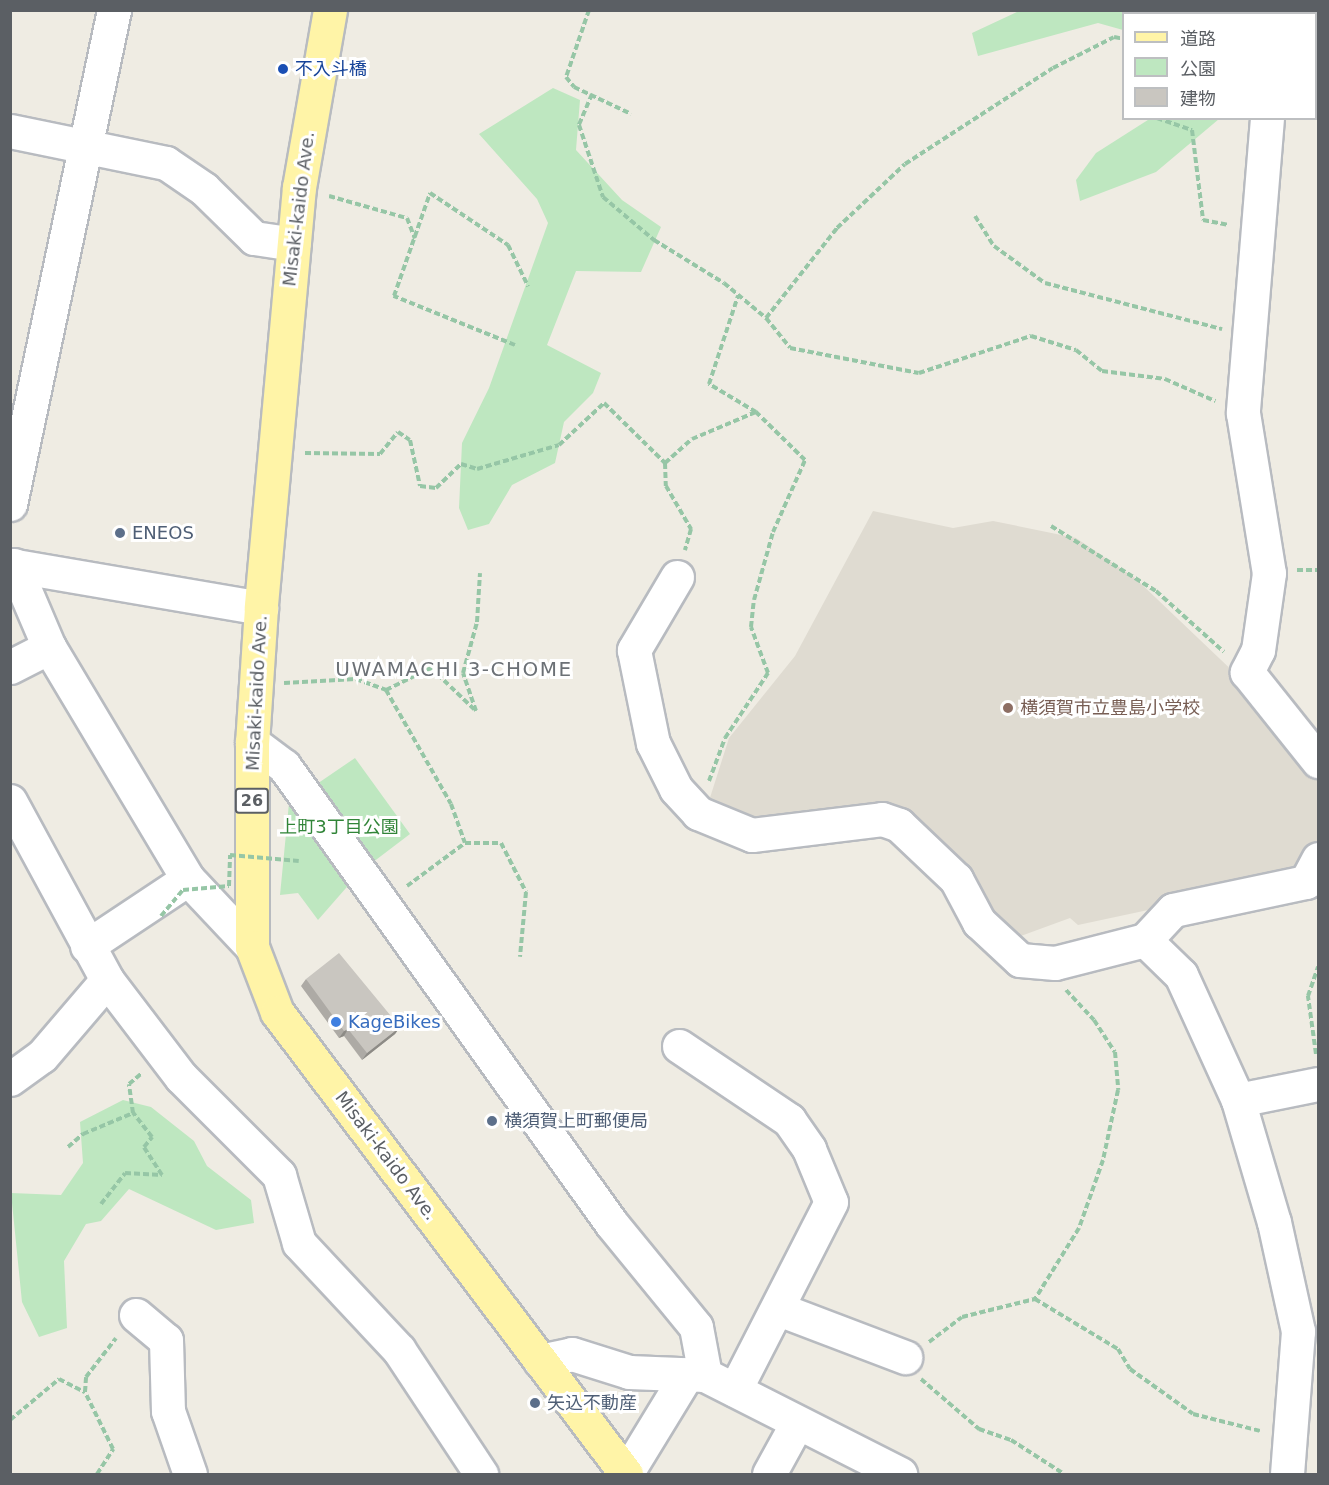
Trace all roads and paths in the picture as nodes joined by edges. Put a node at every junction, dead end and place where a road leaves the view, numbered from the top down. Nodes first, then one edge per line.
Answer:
1 (114, 10) edge
2 (330, 10) edge
3 (589, 10) edge
4 (1122, 39) edge
5 (592, 94) junction
6 (630, 114) dead end
7 (1163, 120) edge
8 (1267, 120) edge
9 (10, 130) edge
10 (84, 145) junction
11 (299, 187) junction
12 (975, 216) dead end
13 (1258, 227) junction
14 (415, 240) junction
15 (294, 244) junction
16 (528, 286) dead end
17 (738, 296) junction
18 (766, 318) junction
19 (1249, 336) junction
20 (514, 345) dead end
21 (756, 412) junction
22 (1243, 412) junction
23 (276, 453) junction
24 (665, 463) junction
25 (10, 504) edge
26 (1050, 526) dead end
27 (12, 565) edge
28 (480, 573) dead end
29 (677, 577) joint
30 (261, 608) junction
31 (49, 647) junction
32 (10, 668) edge
33 (1247, 672) junction
34 (257, 684) junction
35 (386, 690) junction
36 (252, 742) junction
37 (1318, 760) edge
38 (10, 801) edge
39 (698, 813) junction
40 (465, 843) junction
41 (1318, 859) edge
42 (299, 861) dead end
43 (188, 879) junction
44 (379, 906) junction
45 (161, 916) dead end
46 (1145, 940) junction
47 (87, 946) junction
48 (252, 948) junction
49 (520, 957) dead end
50 (1037, 964) junction
51 (1318, 967) edge
52 (106, 980) junction
53 (679, 1046) dead end
54 (164, 1055) junction
55 (1318, 1067) edge
56 (10, 1080) edge
57 (1318, 1084) edge
58 (1238, 1100) junction
59 (133, 1113) junction
60 (68, 1147) dead end
61 (101, 1204) dead end
62 (1035, 1299) junction
63 (781, 1310) junction
64 (136, 1315) joint
65 (905, 1357) junction
66 (540, 1361) junction
67 (696, 1374) junction
68 (1308, 1375) edge
69 (735, 1390) junction
70 (85, 1392) junction
71 (10, 1420) edge
72 (797, 1423) junction
73 (1292, 1439) junction
74 (97, 1474) edge
75 (190, 1474) edge
76 (481, 1474) edge
77 (626, 1474) edge
78 (769, 1474) edge
79 (900, 1474) edge
80 (1064, 1474) edge
81 (1287, 1474) edge

1 - 10 street
2 - 11 main road, Misaki-kaido Ave. / 26
3 - 5 path
4 - 18 path
5 - 6 path
5 - 17 path
7 - 13 path
8 - 13 street
9 - 10 street
10 - 15 street
10 - 25 street
11 - 14 path
11 - 15 main road, Misaki-kaido Ave. / 26
12 - 19 path
13 - 19 street
14 - 16 path
14 - 20 path
15 - 23 main road, Misaki-kaido Ave. / 26
17 - 18 path
17 - 21 path
18 - 22 path
19 - 22 street
21 - 24 path
21 - 39 path
22 - 33 street
23 - 24 path
23 - 30 main road, Misaki-kaido Ave. / 26
24 - 29 path
26 - 33 path
27 - 30 street
27 - 31 street
28 - 35 path
29 - 39 street
30 - 34 main road, Misaki-kaido Ave. / 26
31 - 32 street
31 - 43 street
33 - 37 street
34 - 35 path
34 - 36 main road, Misaki-kaido Ave. / 26
35 - 40 path
36 - 44 street
36 - 48 main road, Misaki-kaido Ave. / 26
38 - 47 street
39 - 50 street
40 - 44 path
40 - 49 path
41 - 46 street
42 - 45 path, bridge
43 - 47 street
43 - 48 street
44 - 67 street
46 - 50 street
46 - 58 street
47 - 52 street
48 - 66 main road, Misaki-kaido Ave. / 26
50 - 62 path
51 - 55 path
52 - 54 street
52 - 56 street
53 - 63 street
54 - 59 path
54 - 76 street
57 - 58 street
58 - 68 street
59 - 60 path
59 - 61 path
62 - 65 path
62 - 73 path
63 - 65 street
63 - 69 street
64 - 70 path
64 - 75 street
65 - 80 path
66 - 67 street
66 - 77 main road, Misaki-kaido Ave. / 26
67 - 69 street
67 - 77 street
68 - 73 street
69 - 72 street
70 - 71 path
70 - 74 path
72 - 78 street
72 - 79 street
73 - 81 street

